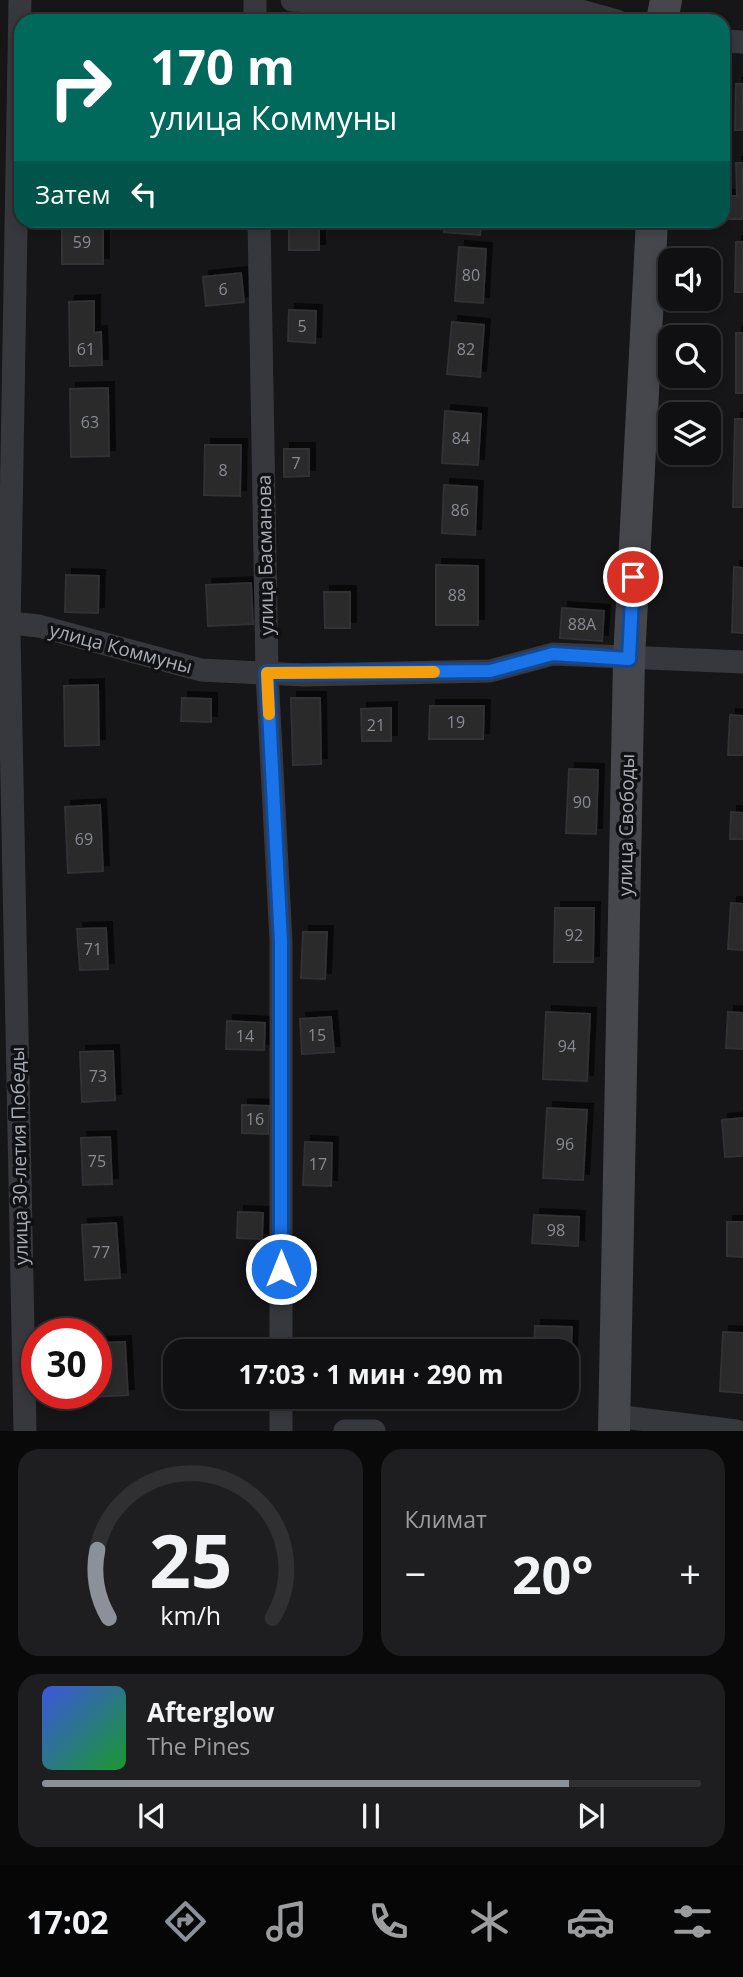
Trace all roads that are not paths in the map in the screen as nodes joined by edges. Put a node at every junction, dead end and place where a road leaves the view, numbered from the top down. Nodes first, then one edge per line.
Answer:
1 (292, 0) edge
2 (592, 14) edge
3 (14, 228) edge
4 (259, 228) edge
5 (652, 228) edge
6 (4, 622) edge
7 (629, 659) junction
8 (743, 662) edge
9 (267, 673) junction
10 (10, 1206) edge
11 (281, 1339) edge
12 (281, 1409) edge
13 (615, 1424) edge
14 (25, 1431) edge
15 (281, 1431) edge
16 (345, 1431) edge
17 (374, 1431) edge
18 (736, 1431) edge

1 - 2 street
3 - 6 street, улица 30-летия Победы
4 - 9 street, улица Басманова
5 - 7 street, улица Свободы
6 - 9 street, улица Коммуны
6 - 10 street, улица 30-летия Победы
7 - 8 street, улица Коммуны
7 - 9 street, улица Коммуны
7 - 13 street, улица Свободы
9 - 11 street, улица Басманова
10 - 14 street, улица 30-летия Победы
12 - 15 street
13 - 18 street
16 - 17 street

